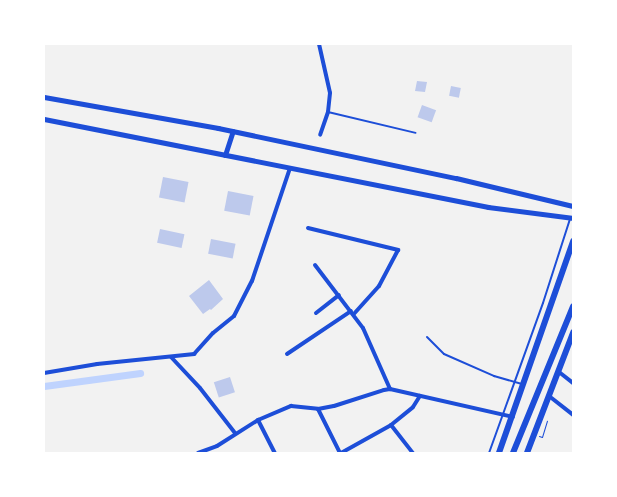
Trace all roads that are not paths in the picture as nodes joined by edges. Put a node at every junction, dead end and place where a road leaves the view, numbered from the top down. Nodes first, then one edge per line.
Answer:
1 (319, 44) edge
2 (44, 97) edge
3 (328, 112) junction
4 (44, 119) edge
5 (233, 131) junction
6 (416, 133) dead end
7 (320, 135) dead end
8 (225, 155) junction
9 (290, 168) junction
10 (573, 206) edge
11 (572, 217) edge
12 (308, 228) dead end
13 (573, 242) edge
14 (315, 266) dead end
15 (339, 295) junction
16 (573, 308) edge
17 (352, 312) junction
18 (316, 313) dead end
19 (573, 333) edge
20 (427, 337) dead end
21 (287, 354) dead end
22 (171, 357) junction
23 (559, 372) junction
24 (44, 373) edge
25 (515, 382) junction
26 (573, 383) edge
27 (524, 385) junction
28 (390, 390) junction
29 (420, 396) junction
30 (549, 396) junction
31 (318, 409) junction
32 (502, 414) junction
33 (573, 415) edge
34 (513, 417) junction
35 (258, 420) junction
36 (391, 425) junction
37 (235, 433) junction
38 (351, 448) junction
39 (198, 453) edge
40 (275, 453) edge
41 (340, 453) edge
42 (354, 453) edge
43 (413, 453) edge
44 (488, 453) edge
45 (499, 453) edge
46 (513, 453) edge
47 (527, 453) edge

1 - 3 street
2 - 5 main road
3 - 6 lane
3 - 7 street
4 - 8 main road
5 - 8 main road
5 - 10 main road
8 - 9 main road
9 - 11 main road
9 - 22 street
11 - 25 lane
12 - 17 street
13 - 27 highway
14 - 15 street
15 - 17 street
15 - 18 street
16 - 46 highway
17 - 21 street
17 - 28 street
19 - 23 highway
20 - 25 lane
22 - 24 street
22 - 37 street
23 - 26 street
23 - 30 highway
25 - 27 lane
25 - 32 lane
27 - 34 highway
28 - 29 street
28 - 31 street
29 - 32 street
29 - 36 street
30 - 33 street
30 - 47 highway
31 - 35 street
31 - 41 street
32 - 34 street
32 - 44 lane
34 - 45 highway
35 - 37 street
35 - 40 street
36 - 38 street
36 - 43 street
37 - 39 street
38 - 41 street
38 - 42 street

